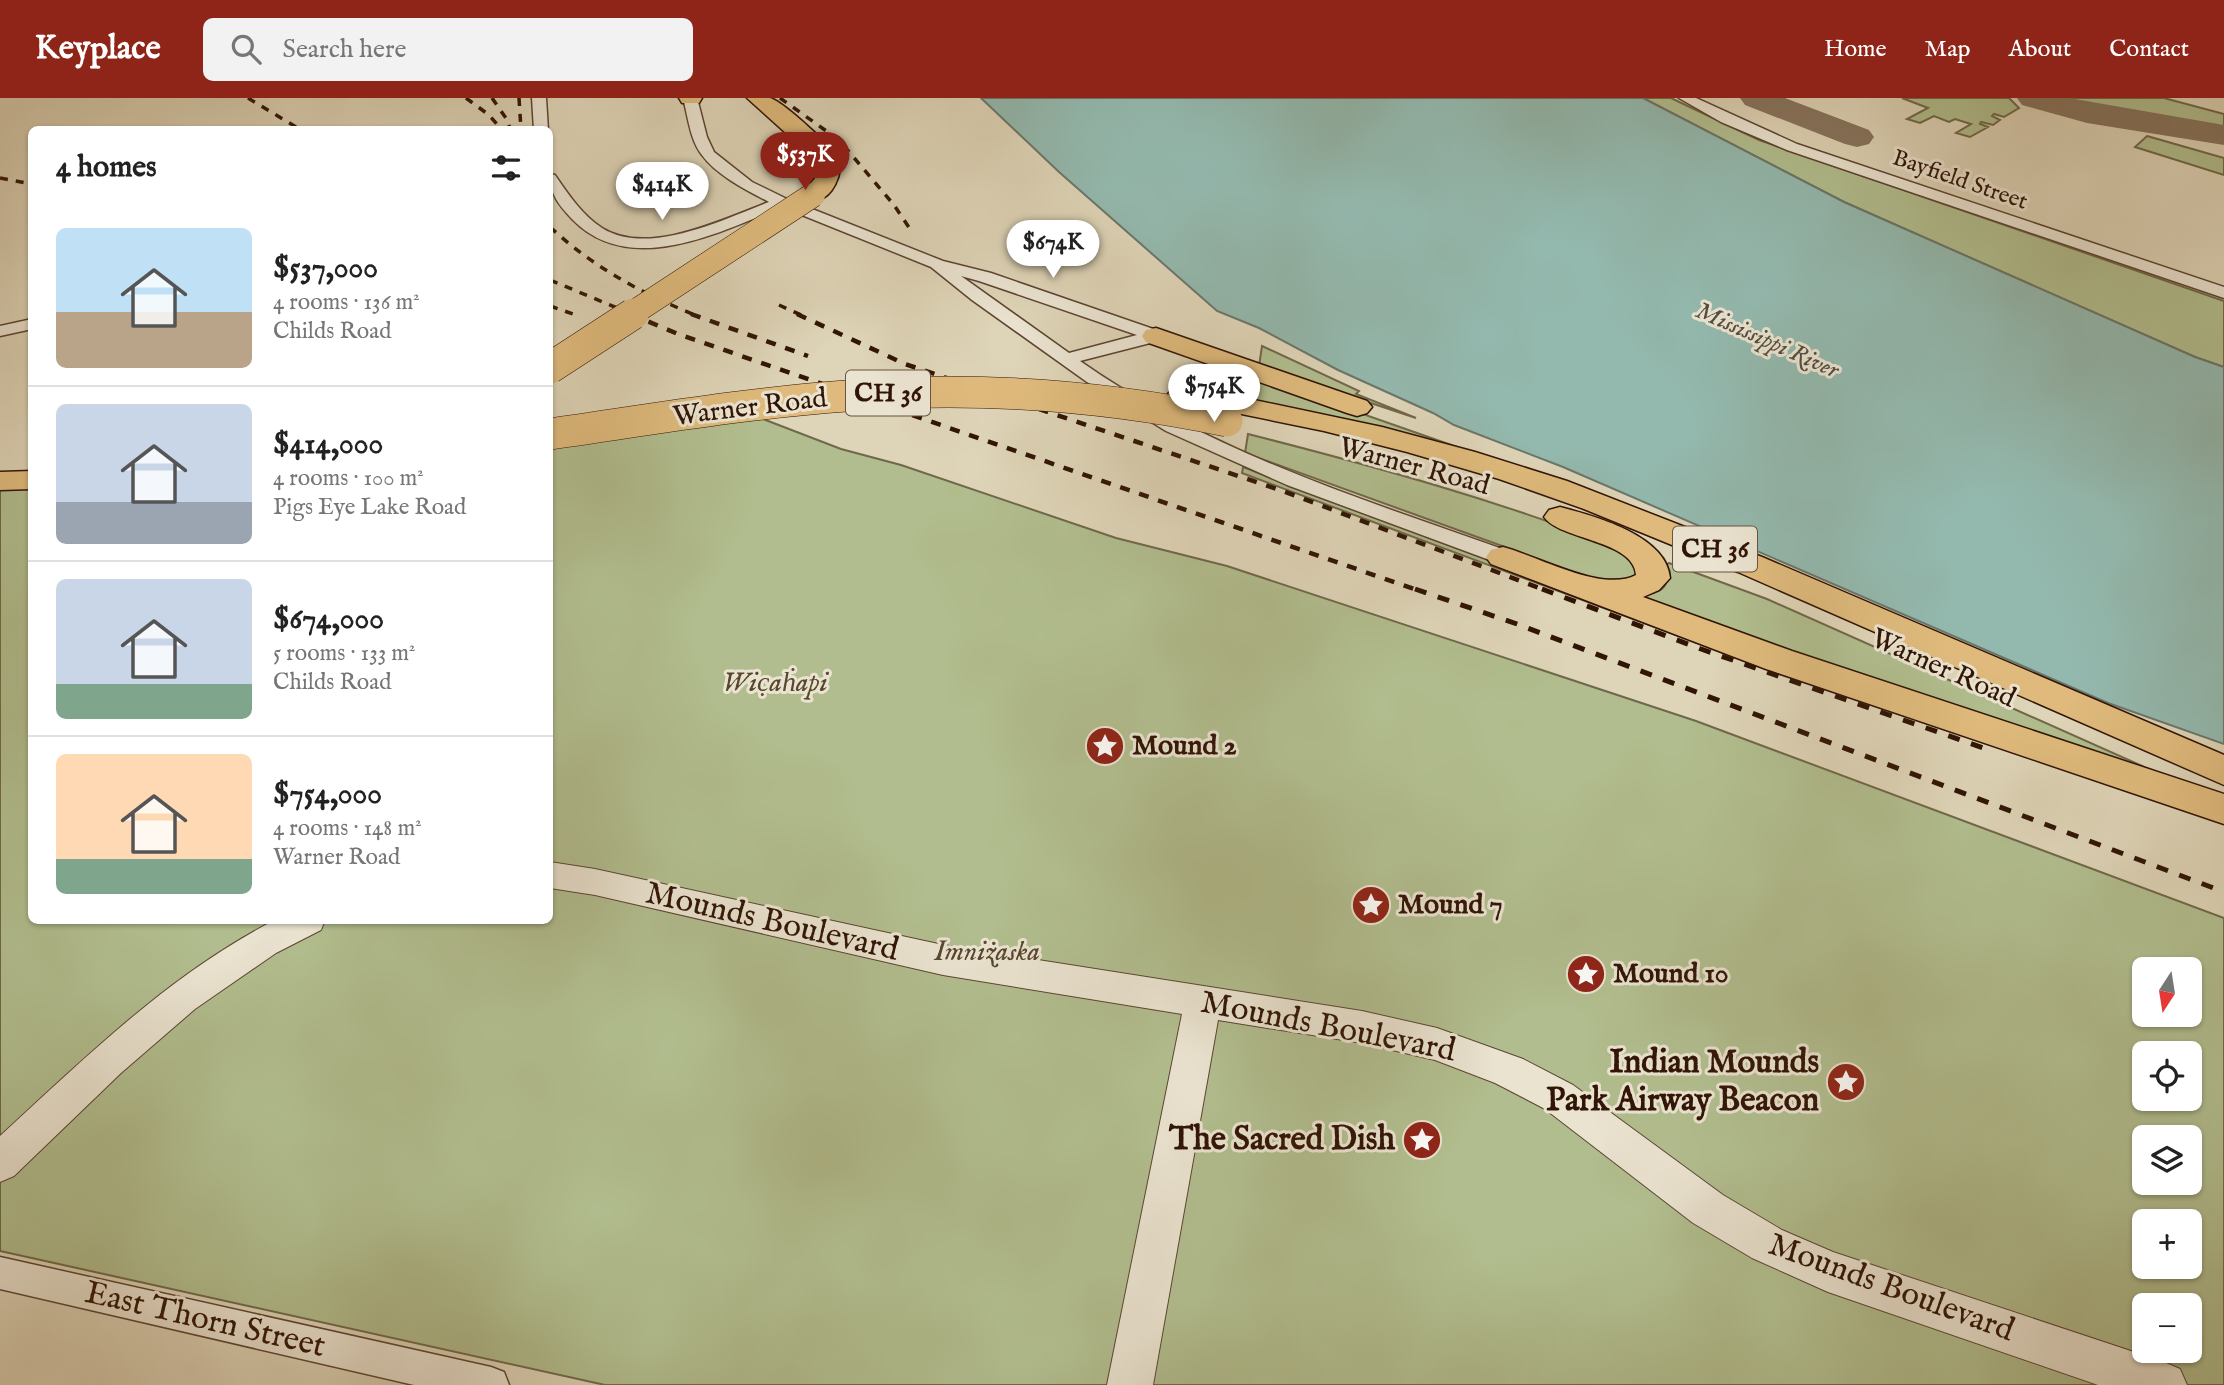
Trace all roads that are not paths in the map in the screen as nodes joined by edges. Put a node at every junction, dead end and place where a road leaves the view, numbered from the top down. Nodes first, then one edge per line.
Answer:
1 (539, 98) edge
2 (690, 98) edge
3 (758, 98) edge
4 (1686, 98) edge
5 (541, 126) edge
6 (553, 182) edge
7 (782, 202) junction
8 (937, 264) junction
9 (2224, 293) edge
10 (28, 325) edge
11 (0, 331) edge
12 (1156, 337) junction
13 (1066, 359) junction
14 (553, 366) edge
15 (553, 418) edge
16 (553, 434) edge
17 (28, 466) edge
18 (0, 467) edge
19 (28, 480) edge
20 (0, 481) edge
21 (1477, 483) junction
22 (1713, 549) junction
23 (1503, 557) junction
24 (2224, 771) edge
25 (2224, 793) edge
26 (2224, 809) edge
27 (553, 876) edge
28 (300, 924) edge
29 (1203, 1002) junction
30 (0, 1163) edge
31 (0, 1273) edge
32 (394, 1375) edge
33 (491, 1385) edge
34 (1130, 1385) edge
35 (2164, 1385) edge

1 - 5 street
2 - 7 street
3 - 14 highway, bridge
4 - 9 street, Bayfield Street
6 - 7 street
7 - 8 street
8 - 12 street
8 - 13 street
10 - 11 street
12 - 13 street
12 - 22 highway
13 - 23 street
15 - 22 highway, Warner Road / CH 36
16 - 21 highway, Warner Road / CH 36, bridge
17 - 18 highway
19 - 20 highway
21 - 23 highway
21 - 25 highway, Warner Road / CH 36
22 - 24 highway, Warner Road / CH 36
23 - 26 highway
27 - 29 street, Mounds Boulevard
28 - 30 street
29 - 34 street
29 - 35 street, Mounds Boulevard
31 - 32 street, East Thorn Street
32 - 33 street, East Thorn Street

